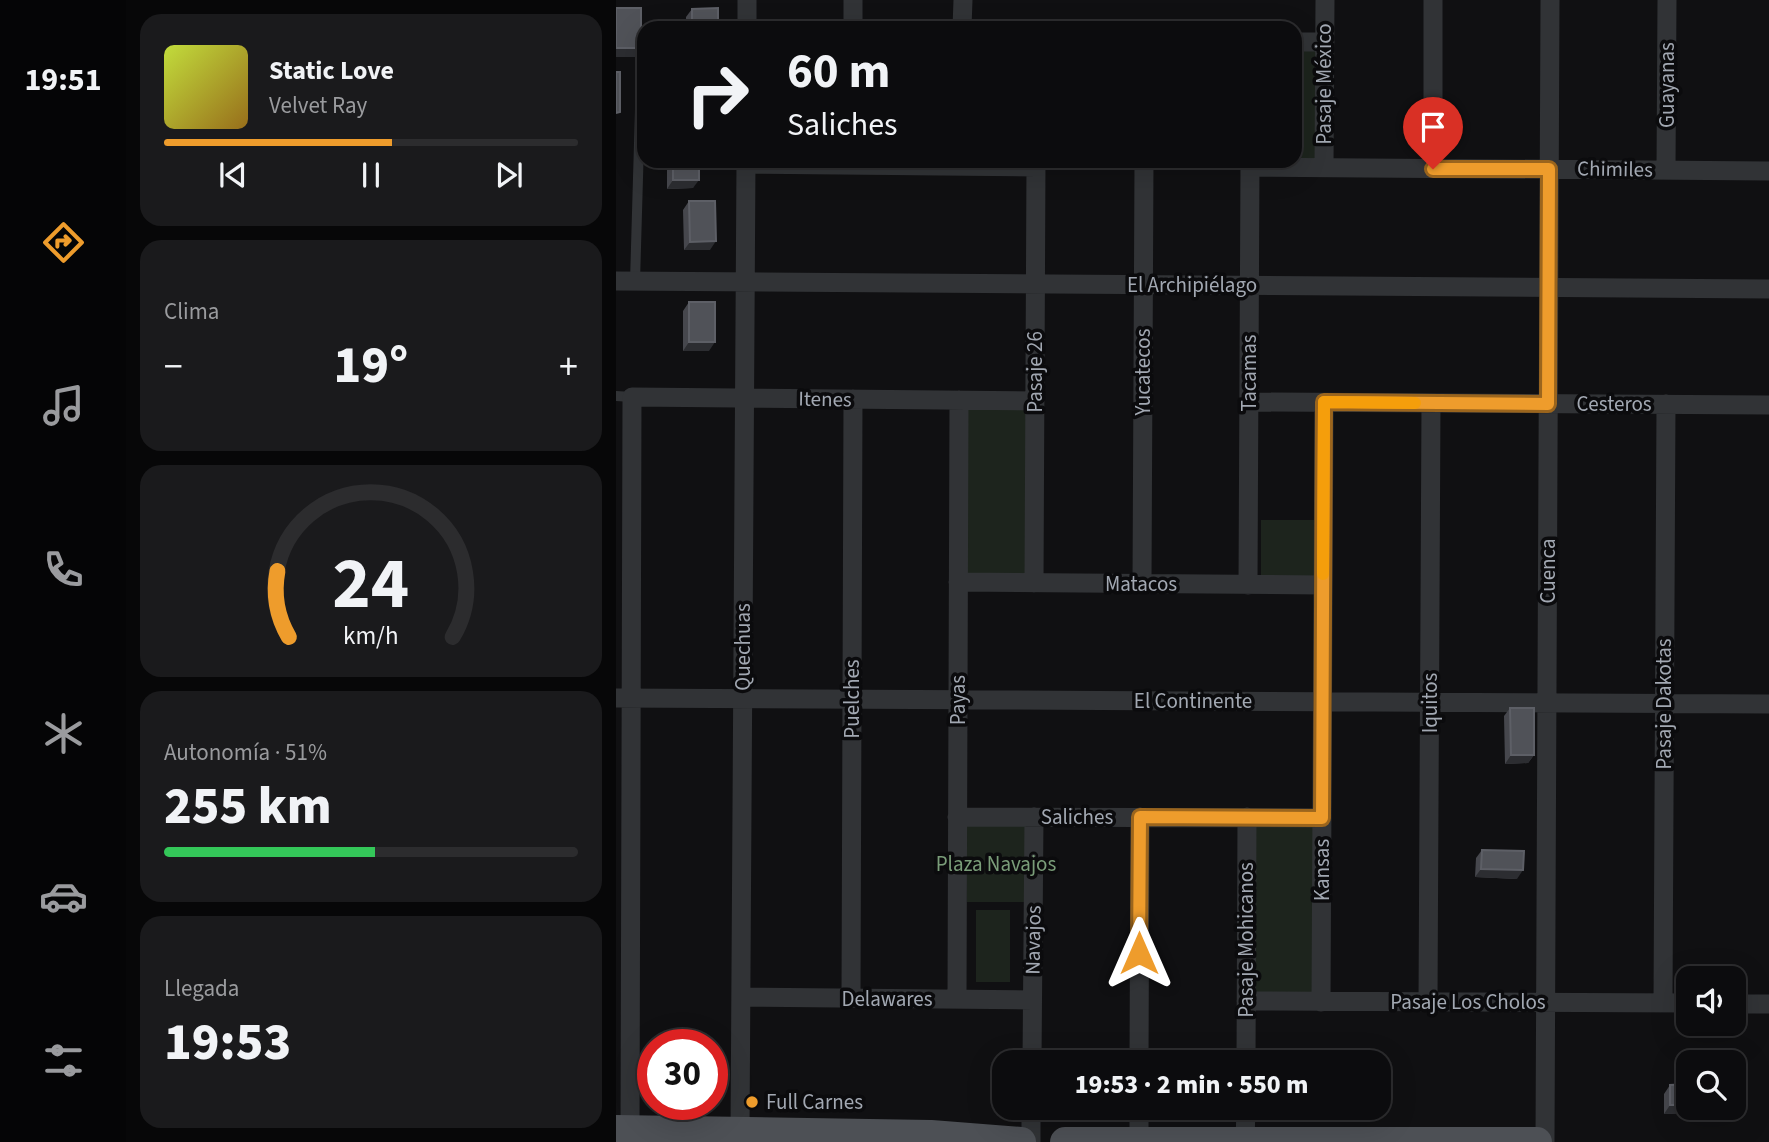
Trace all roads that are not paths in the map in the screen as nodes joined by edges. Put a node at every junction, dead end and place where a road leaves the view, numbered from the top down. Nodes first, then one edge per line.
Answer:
1 (747, 0) edge
2 (853, 0) edge
3 (962, 0) edge
4 (1325, 0) edge
5 (1433, 0) edge
6 (1550, 0) edge
7 (1667, 0) edge
8 (747, 21) edge
9 (853, 21) edge
10 (962, 21) edge
11 (1302, 42) edge
12 (1325, 42) junction
13 (637, 129) edge
14 (1302, 166) edge
15 (1324, 167) junction
16 (746, 168) edge
17 (1036, 168) edge
18 (1144, 168) edge
19 (1250, 168) edge
20 (1433, 169) junction
21 (1549, 169) junction
22 (1666, 170) junction
23 (1769, 171) edge
24 (626, 281) edge
25 (745, 282) junction
26 (1035, 284) junction
27 (1143, 285) junction
28 (1250, 285) junction
29 (1549, 287) junction
30 (1769, 289) edge
31 (624, 397) edge
32 (745, 398) junction
33 (853, 399) junction
34 (959, 400) junction
35 (1035, 401) junction
36 (1249, 402) junction
37 (1324, 402) junction
38 (1432, 403) junction
39 (1548, 404) junction
40 (1665, 404) junction
41 (1769, 405) edge
42 (958, 582) junction
43 (1034, 583) junction
44 (1142, 584) junction
45 (1248, 584) junction
46 (1323, 585) junction
47 (624, 698) edge
48 (743, 699) junction
49 (852, 699) junction
50 (958, 700) junction
51 (1323, 702) junction
52 (1430, 702) junction
53 (1547, 703) junction
54 (1664, 703) junction
55 (1769, 704) edge
56 (957, 817) junction
57 (1034, 817) junction
58 (1140, 817) junction
59 (1247, 817) junction
60 (1322, 818) junction
61 (741, 998) junction
62 (850, 998) junction
63 (957, 999) junction
64 (1032, 1000) junction
65 (1246, 1001) junction
66 (1321, 1002) junction
67 (1428, 1002) junction
68 (1545, 1003) junction
69 (1663, 1003) junction
70 (1676, 1003) edge
71 (1746, 1004) edge
72 (1769, 1004) edge
73 (1032, 1050) edge
74 (1139, 1050) edge
75 (1246, 1050) edge
76 (1031, 1120) edge
77 (1139, 1120) edge
78 (1246, 1120) edge
79 (623, 1130) edge
80 (740, 1132) junction
81 (1139, 1141) edge
82 (1245, 1141) edge
83 (1021, 1142) edge
84 (1031, 1142) edge
85 (1065, 1142) edge
86 (1537, 1142) edge
87 (1545, 1142) edge

1 - 8 street
2 - 9 street
3 - 10 street
4 - 12 street, Pasaje México
5 - 20 street
6 - 21 street, Cuenca
7 - 22 street, Guayanas
11 - 12 street
12 - 15 street, Pasaje México
13 - 24 lane
14 - 15 street, Chimiles
15 - 20 street, Chimiles
16 - 25 street, Quechuas
17 - 26 street, Pasaje 26
18 - 27 street, Yucatecos
19 - 28 street, Tacamas
20 - 21 street, Chimiles
21 - 22 street, Chimiles
21 - 29 street, Cuenca
22 - 23 street, Chimiles
24 - 25 street, El Archipiélago
25 - 26 street, El Archipiélago
25 - 32 street, Quechuas
26 - 27 street, El Archipiélago
26 - 35 street, Pasaje 26
27 - 28 street, El Archipiélago
27 - 44 street, Yucatecos
28 - 29 street, El Archipiélago
28 - 36 street, Tacamas
29 - 30 street, El Archipiélago
29 - 39 street, Cuenca
31 - 32 street, Itenes
31 - 47 street
32 - 33 street, Itenes
32 - 48 street, Quechuas
33 - 34 street, Itenes
33 - 49 street, Puelches
34 - 35 street, Itenes
34 - 42 street, Payas
35 - 43 street, Pasaje 26
36 - 37 street, Cesteros
36 - 45 street, Tacamas
37 - 38 street, Cesteros
37 - 46 street, Kansas
38 - 39 street, Cesteros
38 - 52 street, Iquitos
39 - 40 street, Cesteros
39 - 53 street, Cuenca
40 - 41 street, Cesteros
40 - 54 street, Pasaje Dakotas
42 - 43 street, Matacos
42 - 50 street, Payas
43 - 44 street, Matacos
44 - 45 street, Matacos
45 - 46 street, Matacos
46 - 51 street, Kansas
47 - 48 street, El Continente
47 - 79 street
48 - 49 street, El Continente
48 - 61 street, Quechuas
49 - 50 street, El Continente
49 - 62 street, Puelches
50 - 51 street, El Continente
50 - 56 street, Payas
51 - 52 street, El Continente
51 - 60 street, Kansas
52 - 53 street, El Continente
52 - 67 street, Iquitos
53 - 54 street, El Continente
53 - 68 street, Cuenca
54 - 55 street, El Continente
54 - 69 street, Pasaje Dakotas
56 - 57 street, Saliches
56 - 63 street, Payas
57 - 58 street, Saliches
57 - 64 street, Navajos
58 - 59 street, Saliches
58 - 74 street
59 - 60 street, Saliches
59 - 65 street, Pasaje Mohicanos
60 - 66 street, Kansas
61 - 62 street, Delawares
61 - 80 street, Quechuas
62 - 63 street, Delawares
63 - 64 street, Delawares
64 - 73 street, Navajos
65 - 66 street, Pasaje Los Cholos
65 - 75 street, Pasaje Mohicanos
66 - 67 street, Pasaje Los Cholos
67 - 68 street, Pasaje Los Cholos
68 - 69 street, Pasaje Los Cholos
68 - 87 street, Cuenca
69 - 70 street, Pasaje Los Cholos
71 - 72 street
76 - 84 street
77 - 81 street
78 - 82 street
79 - 80 main road
80 - 83 main road
81 - 82 main road
81 - 85 main road
82 - 86 main road

